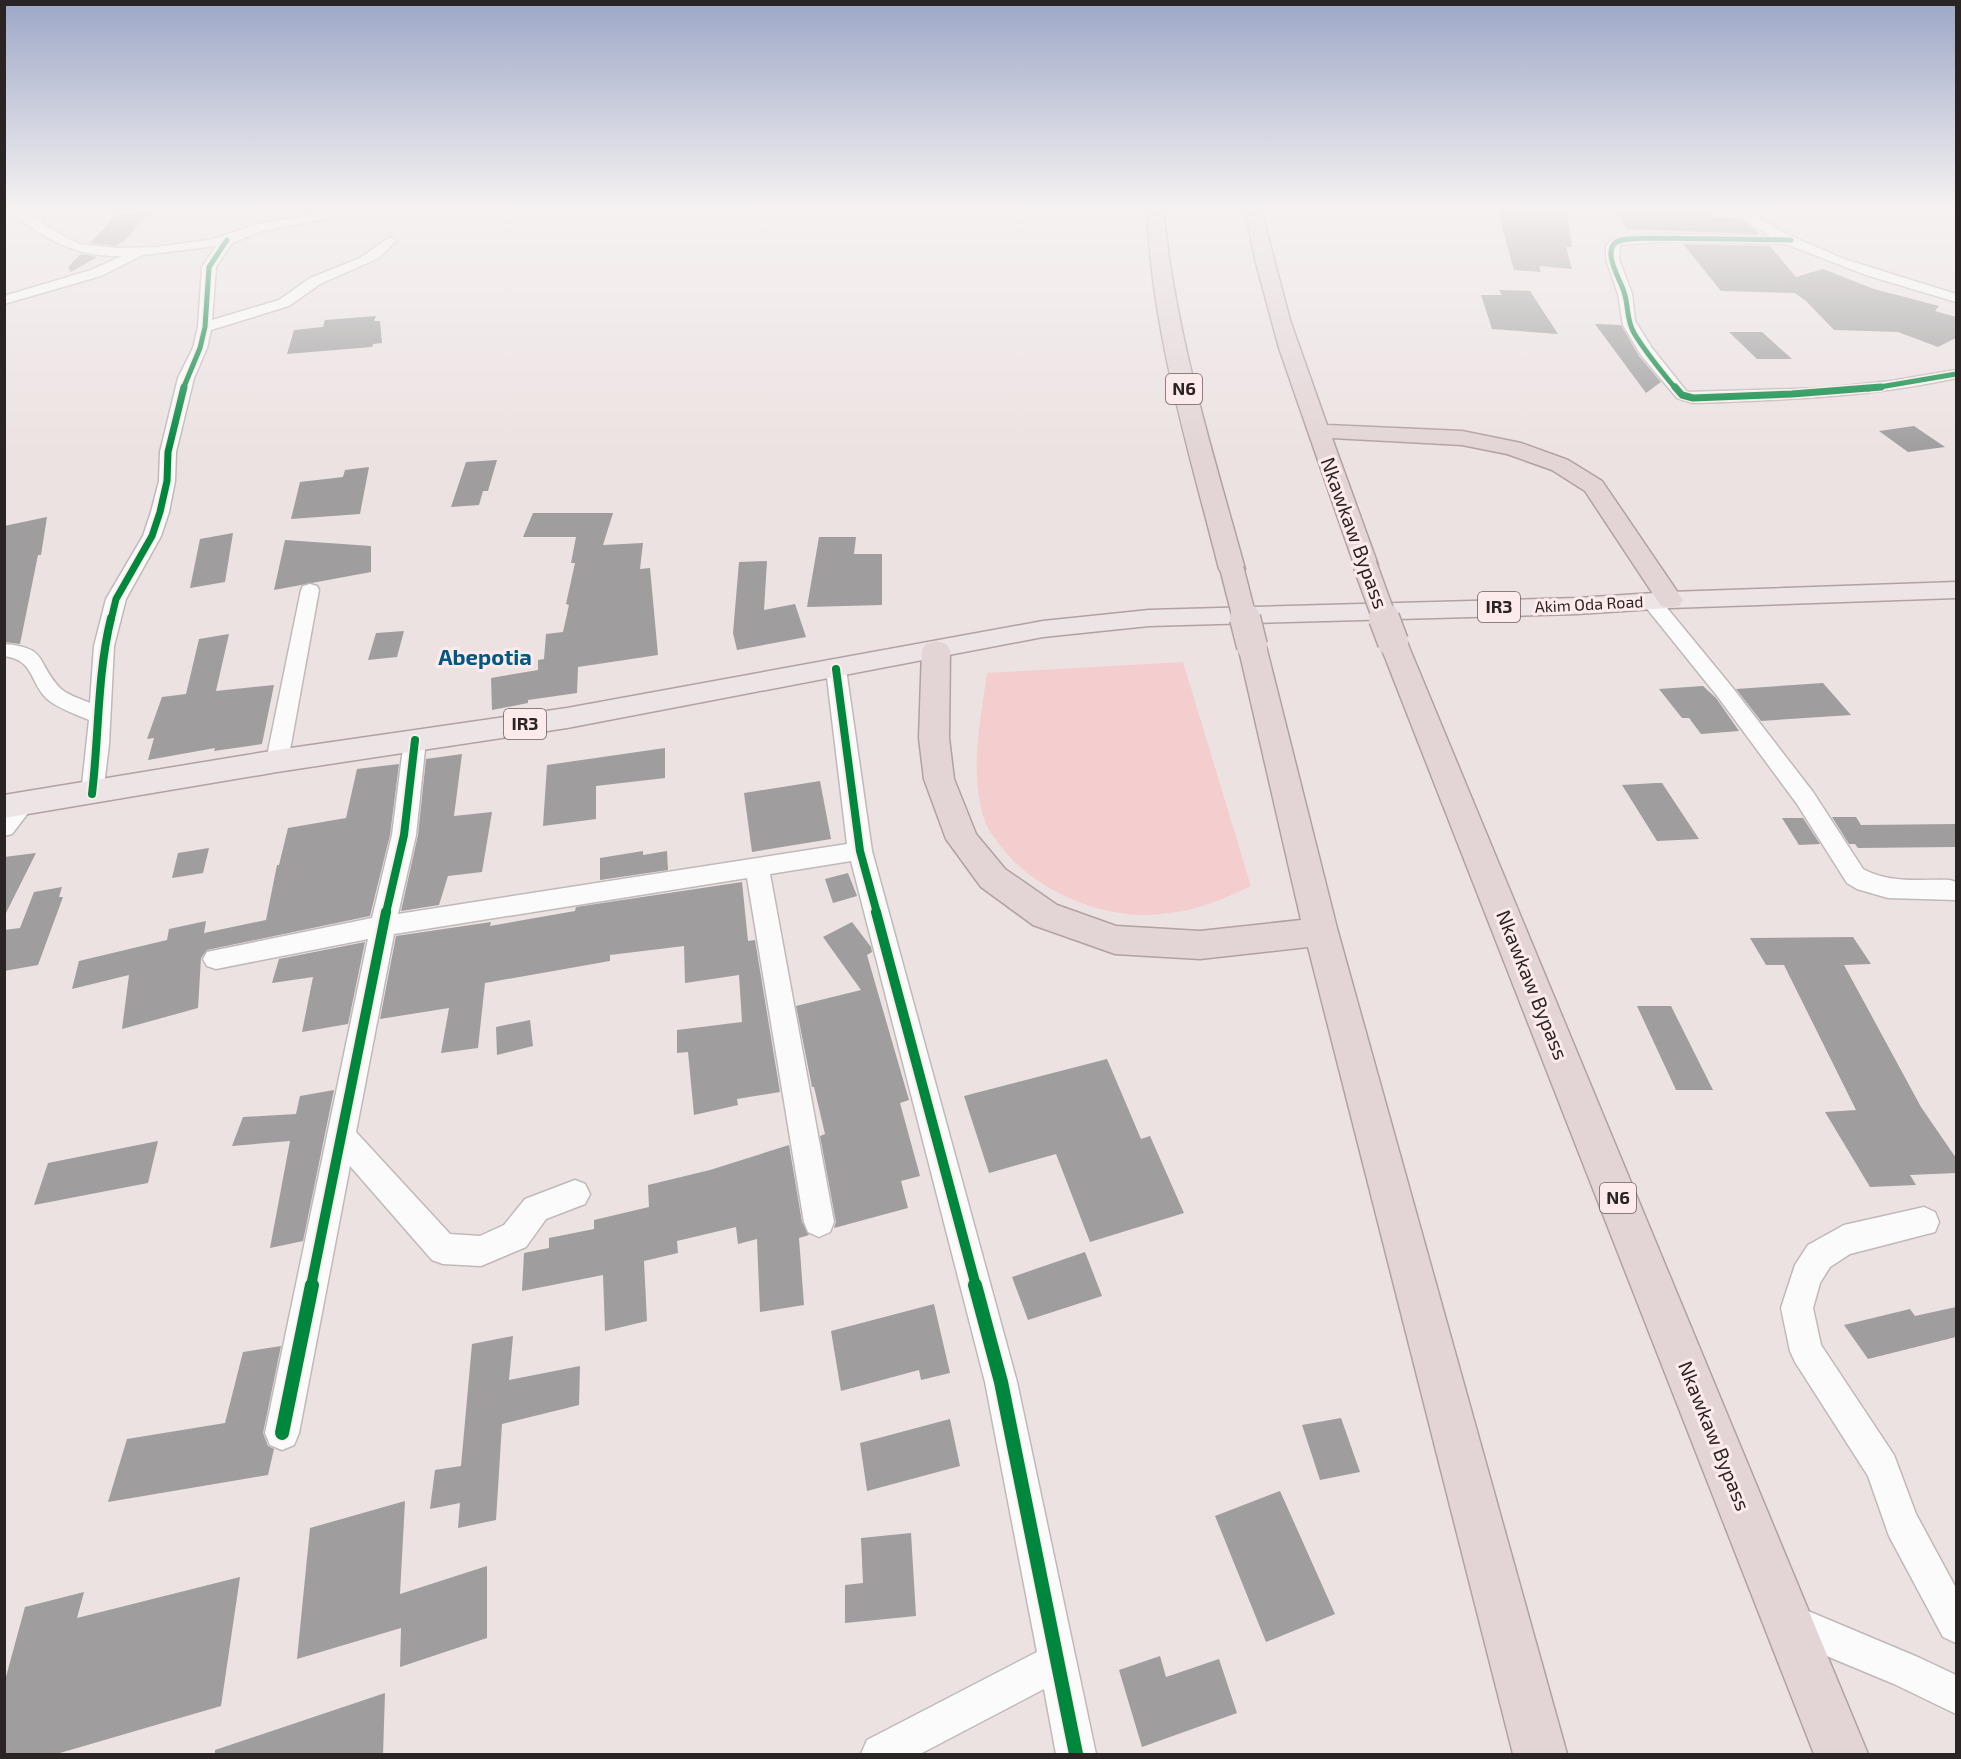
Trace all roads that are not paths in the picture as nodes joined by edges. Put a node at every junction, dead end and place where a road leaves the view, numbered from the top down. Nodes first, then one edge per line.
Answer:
1 (45, 288) edge
2 (208, 288) edge
3 (306, 288) edge
4 (1165, 288) edge
5 (1271, 288) edge
6 (1623, 288) edge
7 (1925, 288) edge
8 (1956, 298) edge
9 (4, 300) edge
10 (205, 327) junction
11 (1956, 374) edge
12 (1318, 431) junction
13 (310, 590) dead end
14 (1956, 590) edge
15 (1661, 600) junction
16 (4, 650) edge
17 (936, 650) junction
18 (836, 669) junction
19 (99, 716) junction
20 (415, 741) junction
21 (277, 761) junction
22 (92, 794) junction
23 (14, 805) edge
24 (4, 828) edge
25 (860, 851) junction
26 (758, 867) junction
27 (1956, 891) edge
28 (383, 926) junction
29 (1321, 932) junction
30 (216, 959) dead end
31 (342, 1137) junction
32 (575, 1194) dead end
33 (819, 1222) dead end
34 (1924, 1222) dead end
35 (282, 1433) dead end
36 (1789, 1622) junction
37 (1956, 1624) edge
38 (1058, 1660) junction
39 (1956, 1695) edge
40 (881, 1755) edge
41 (1076, 1755) edge
42 (1540, 1755) edge
43 (1841, 1755) edge

1 - 9 street
2 - 10 street
3 - 10 street
4 - 29 highway, N6, bridge
5 - 12 highway, Nkawkaw Bypass / N6
6 - 11 street
7 - 8 street
10 - 19 street
12 - 15 highway
12 - 36 highway, Nkawkaw Bypass / N6, bridge
13 - 21 street
14 - 15 main road, Akim Oda Road / IR3
15 - 17 main road, Akim Oda Road / IR3
15 - 27 street
16 - 19 street
17 - 18 main road, IR3
17 - 29 highway
18 - 20 main road, IR3
18 - 25 street
19 - 22 street
20 - 21 main road, IR3
20 - 28 street
21 - 22 main road, IR3
22 - 23 main road, IR3
23 - 24 street
25 - 26 street
25 - 38 street
26 - 28 street
26 - 33 street
28 - 30 street
28 - 31 street
29 - 42 highway, N6
31 - 32 street
31 - 35 street
34 - 37 street
36 - 39 street
36 - 43 highway, Nkawkaw Bypass / N6
38 - 40 street
38 - 41 street

